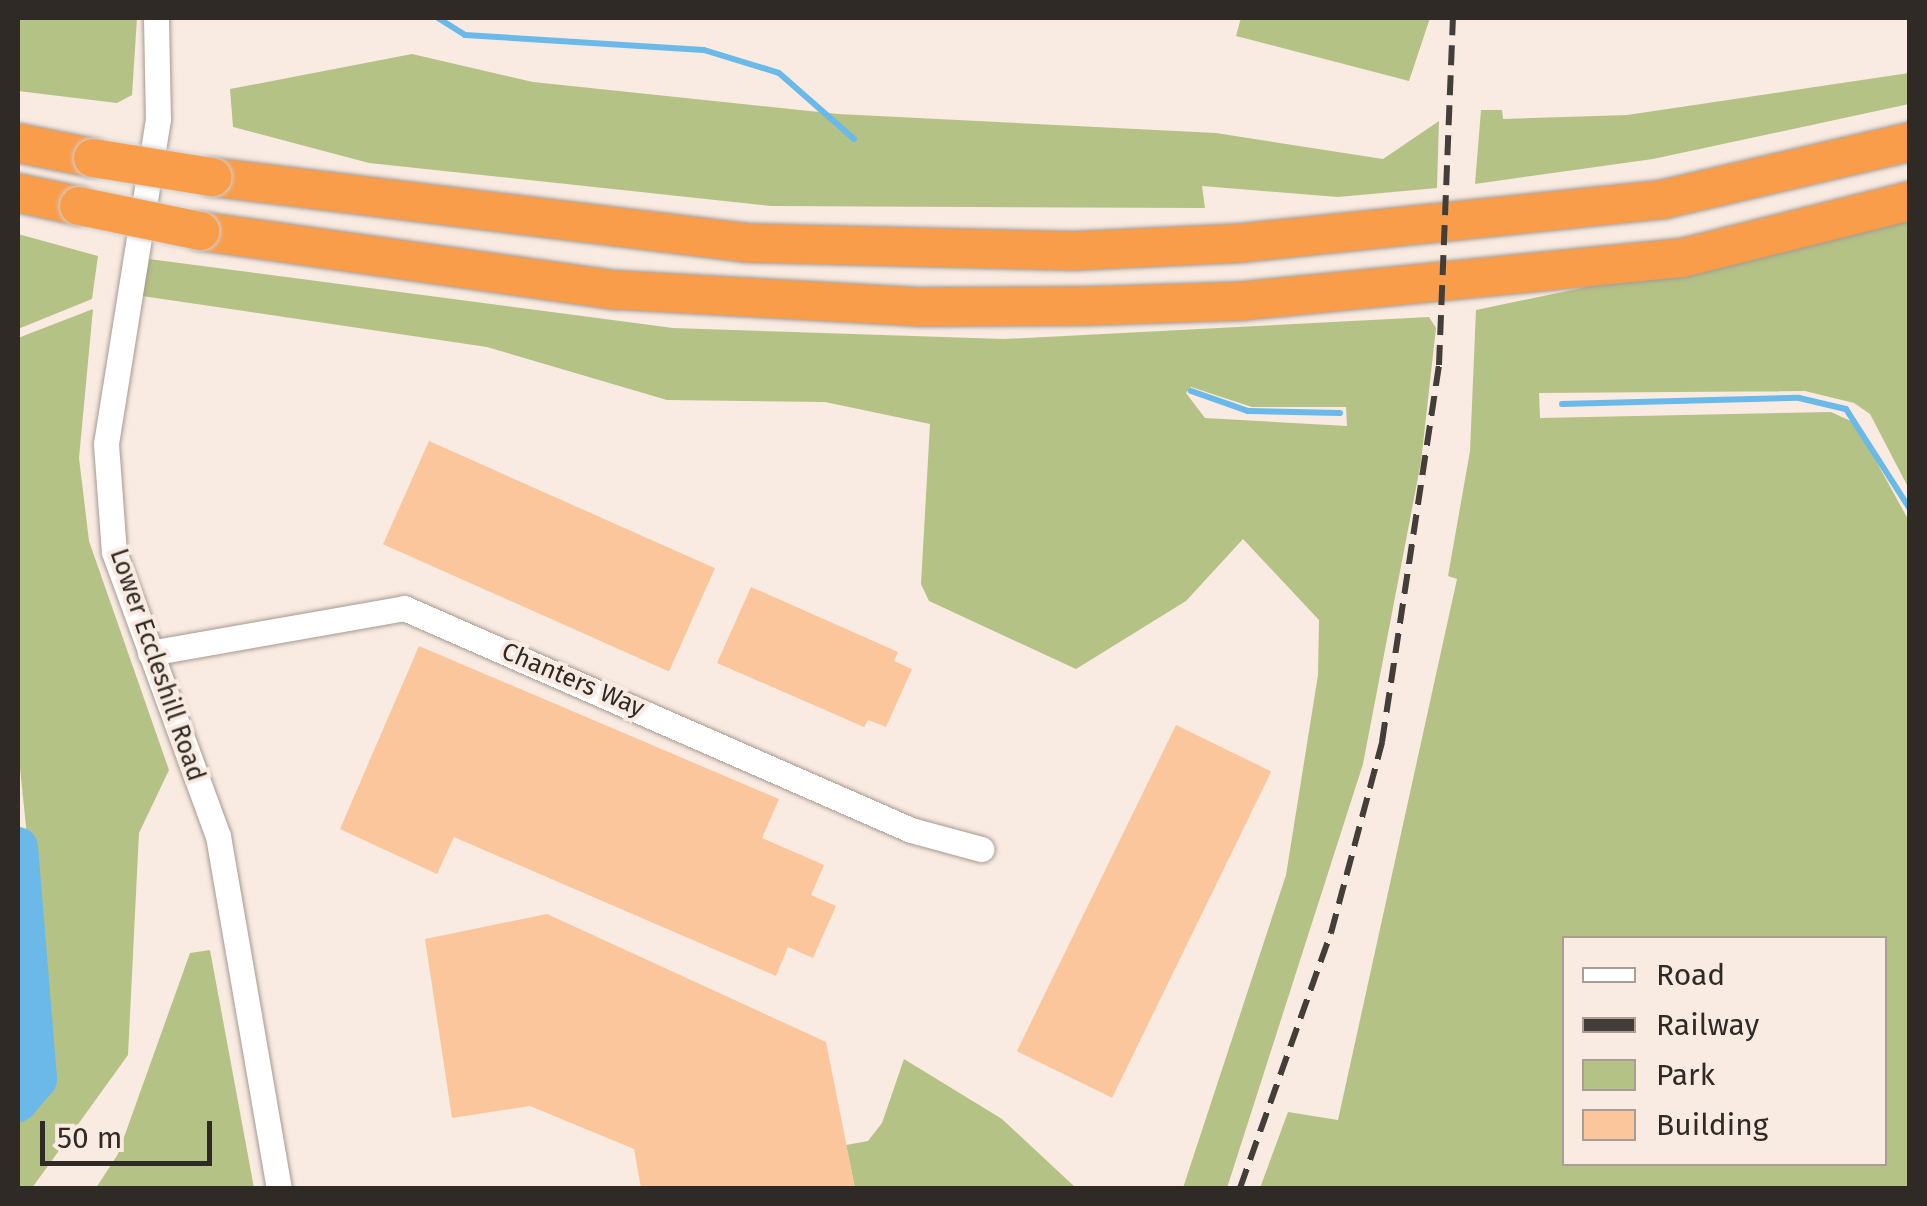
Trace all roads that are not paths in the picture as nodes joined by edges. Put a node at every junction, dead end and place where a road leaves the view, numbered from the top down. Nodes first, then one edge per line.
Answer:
1 (156, 18) edge
2 (1910, 142) edge
3 (18, 143) edge
4 (18, 193) edge
5 (1910, 201) edge
6 (150, 653) junction
7 (981, 849) dead end
8 (279, 1188) edge

1 - 6 street, Lower Eccleshill Road
2 - 3 highway, bridge
4 - 5 highway, bridge
6 - 7 street, Chanters Way
6 - 8 street, Lower Eccleshill Road

